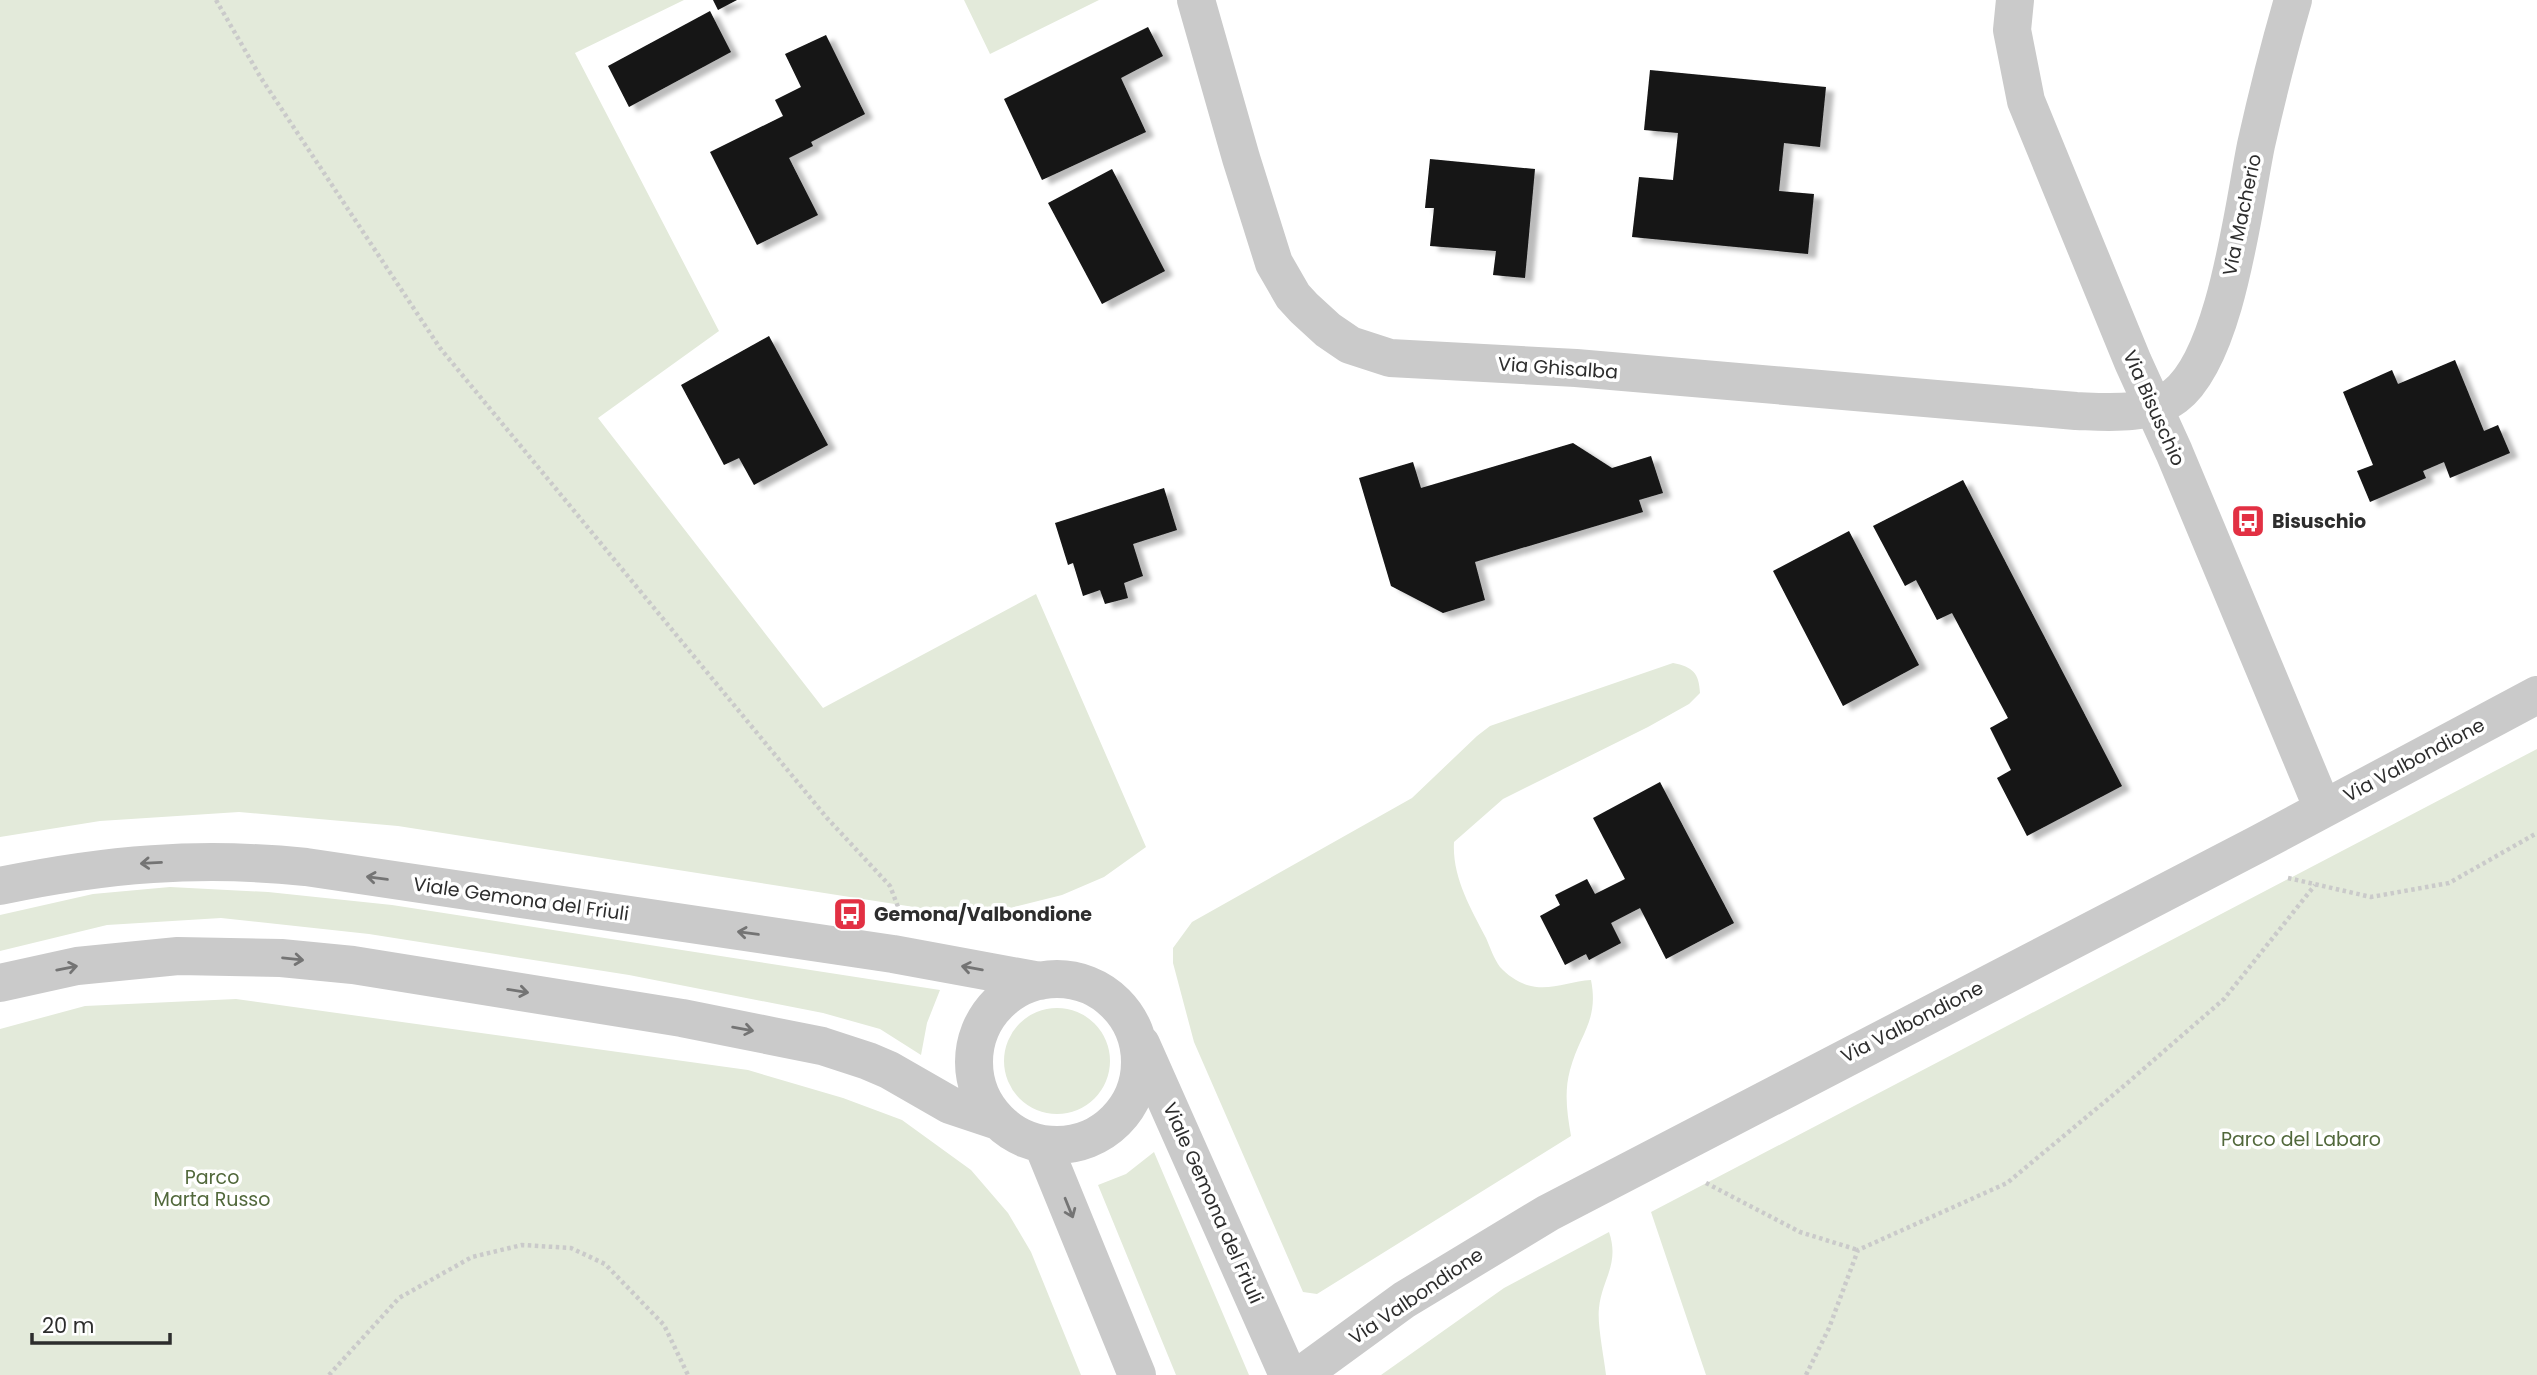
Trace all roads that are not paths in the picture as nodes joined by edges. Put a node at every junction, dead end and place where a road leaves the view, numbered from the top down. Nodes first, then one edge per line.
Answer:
1 (1196, 0) edge
2 (2015, 0) edge
3 (2293, 0) edge
4 (2154, 406) junction
5 (2537, 695) edge
6 (2322, 809) junction
7 (0, 886) edge
8 (1040, 981) junction
9 (0, 983) edge
10 (1136, 1032) junction
11 (998, 1122) junction
12 (1043, 1145) junction
13 (1137, 1375) edge
14 (1288, 1375) edge
15 (1301, 1375) edge

1 - 4 street, Via Ghisalba
2 - 4 street, Via Bisuschio
3 - 4 street, Via Macherio
4 - 6 street, Via Bisuschio
5 - 6 street, Via Valbondione
6 - 15 street, Via Valbondione
8 -> 7 street, Viale Gemona del Friuli
8 - 10 street
8 - 11 street
9 -> 11 street
10 - 12 street
10 - 14 street, Viale Gemona del Friuli
11 - 12 street
12 -> 13 street

